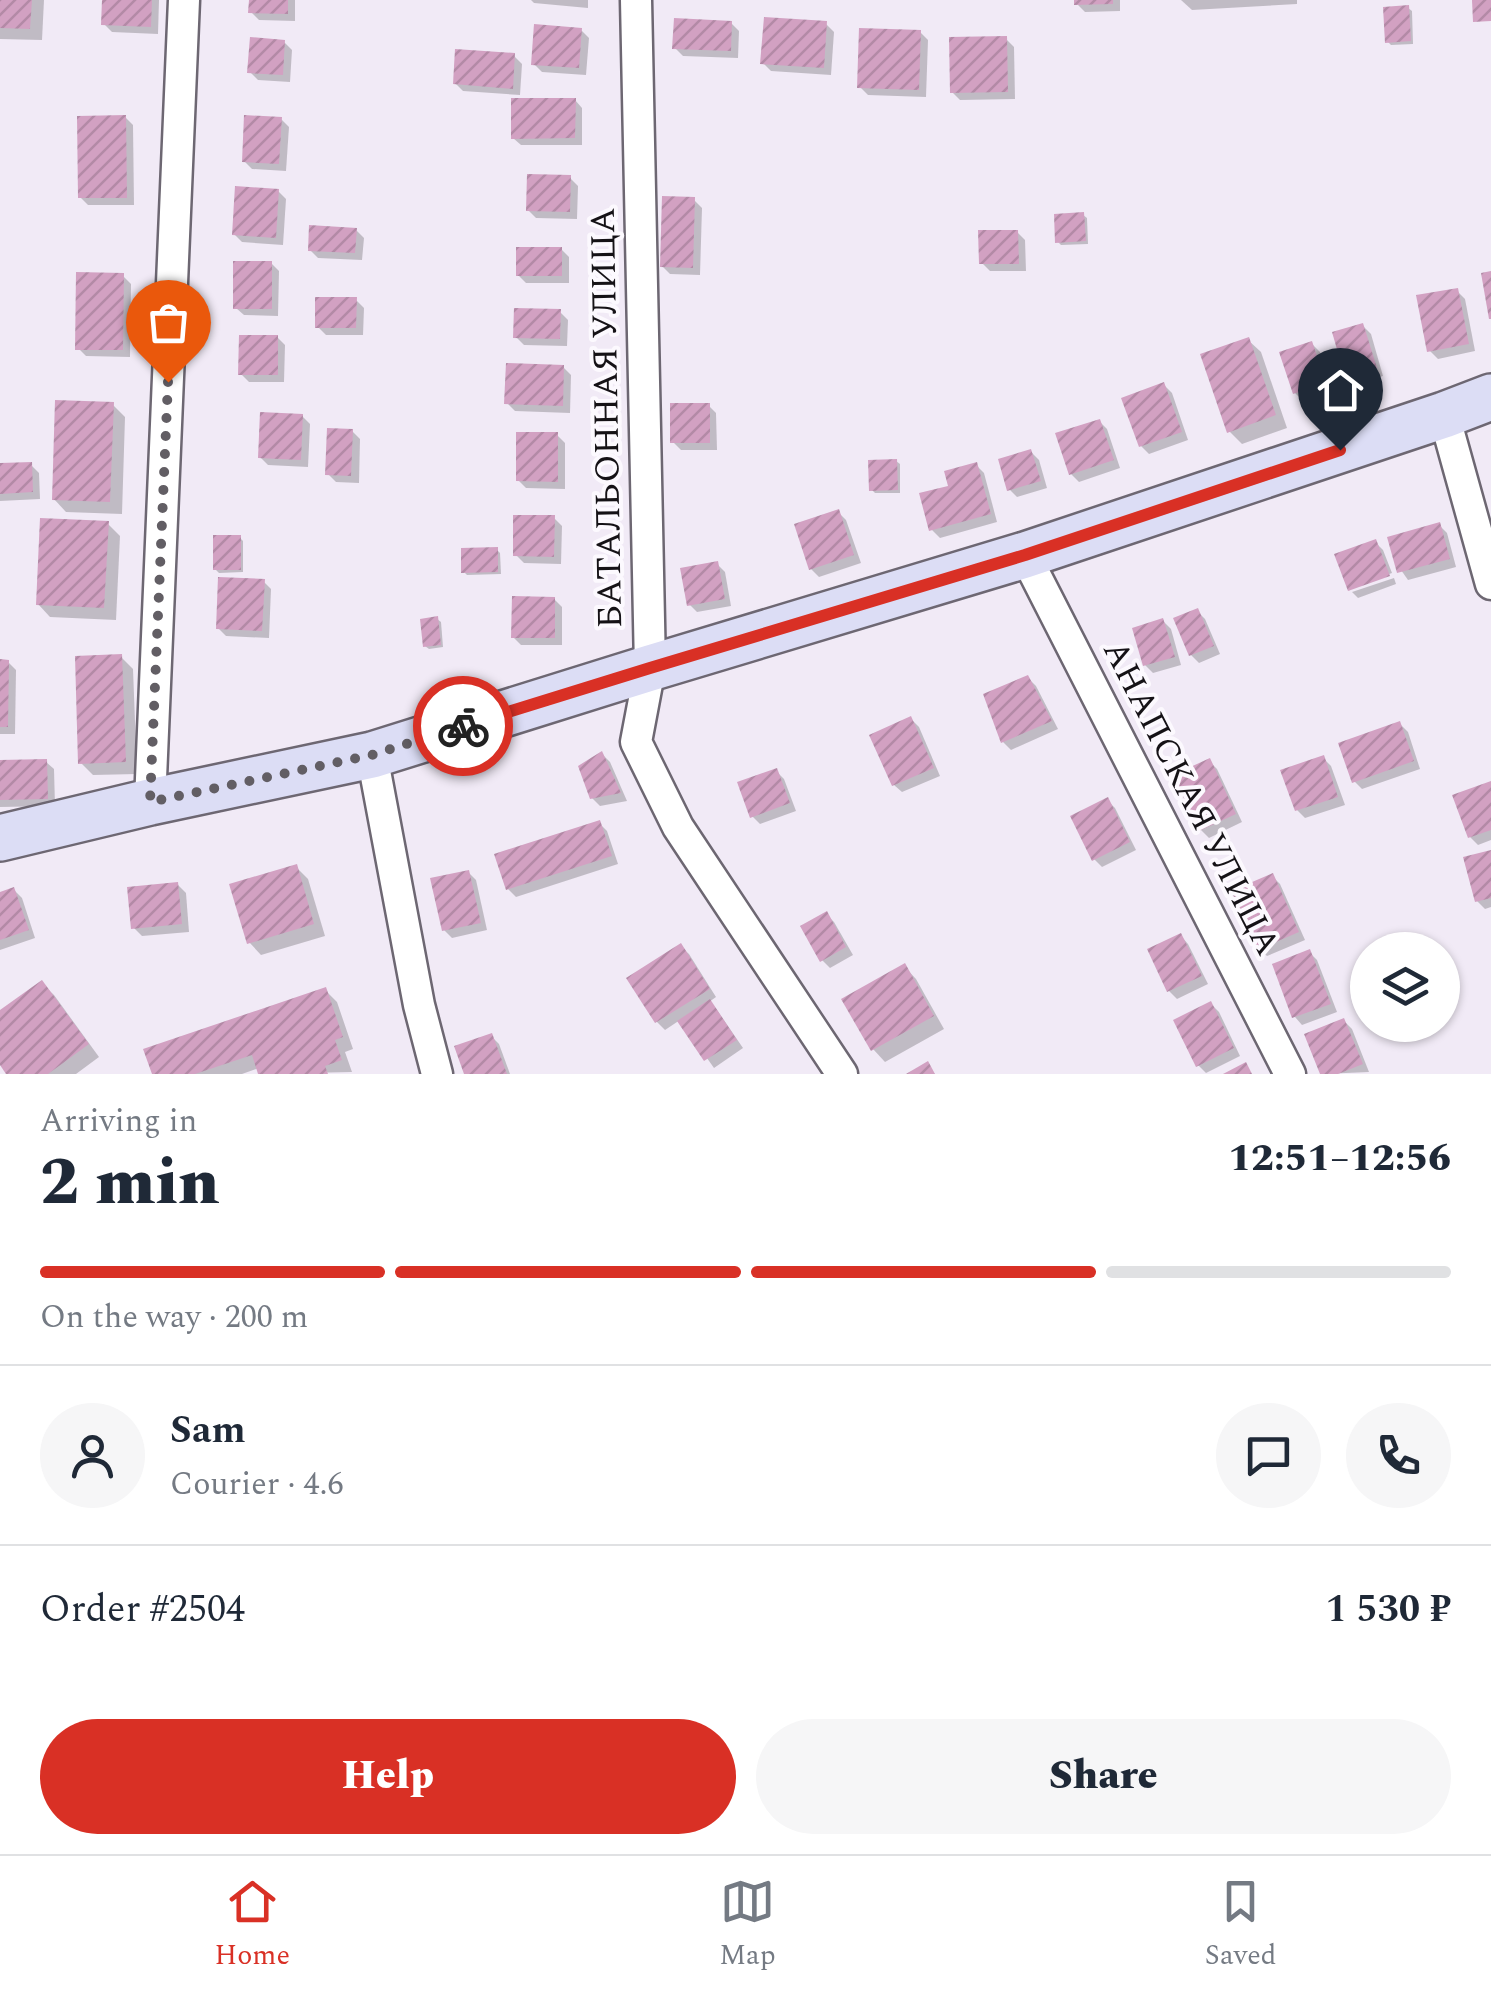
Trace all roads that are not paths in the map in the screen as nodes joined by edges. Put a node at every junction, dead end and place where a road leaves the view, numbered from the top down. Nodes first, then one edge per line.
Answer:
1 (184, 0) edge
2 (636, 0) edge
3 (1491, 396) edge
4 (1444, 415) junction
5 (1025, 555) junction
6 (1491, 584) edge
7 (650, 668) junction
8 (372, 755) junction
9 (150, 802) junction
10 (0, 838) edge
11 (436, 1074) edge
12 (842, 1074) edge
13 (1290, 1074) edge

1 - 9 street
2 - 7 street, БАТАЛЬОННАЯ УЛИЦА
3 - 4 main road
4 - 5 main road
4 - 6 street
5 - 7 main road
5 - 13 street, АНАПСКАЯ УЛИЦА
7 - 8 main road
7 - 12 street, БАТАЛЬОННАЯ УЛИЦА
8 - 9 main road
8 - 11 street
9 - 10 main road

